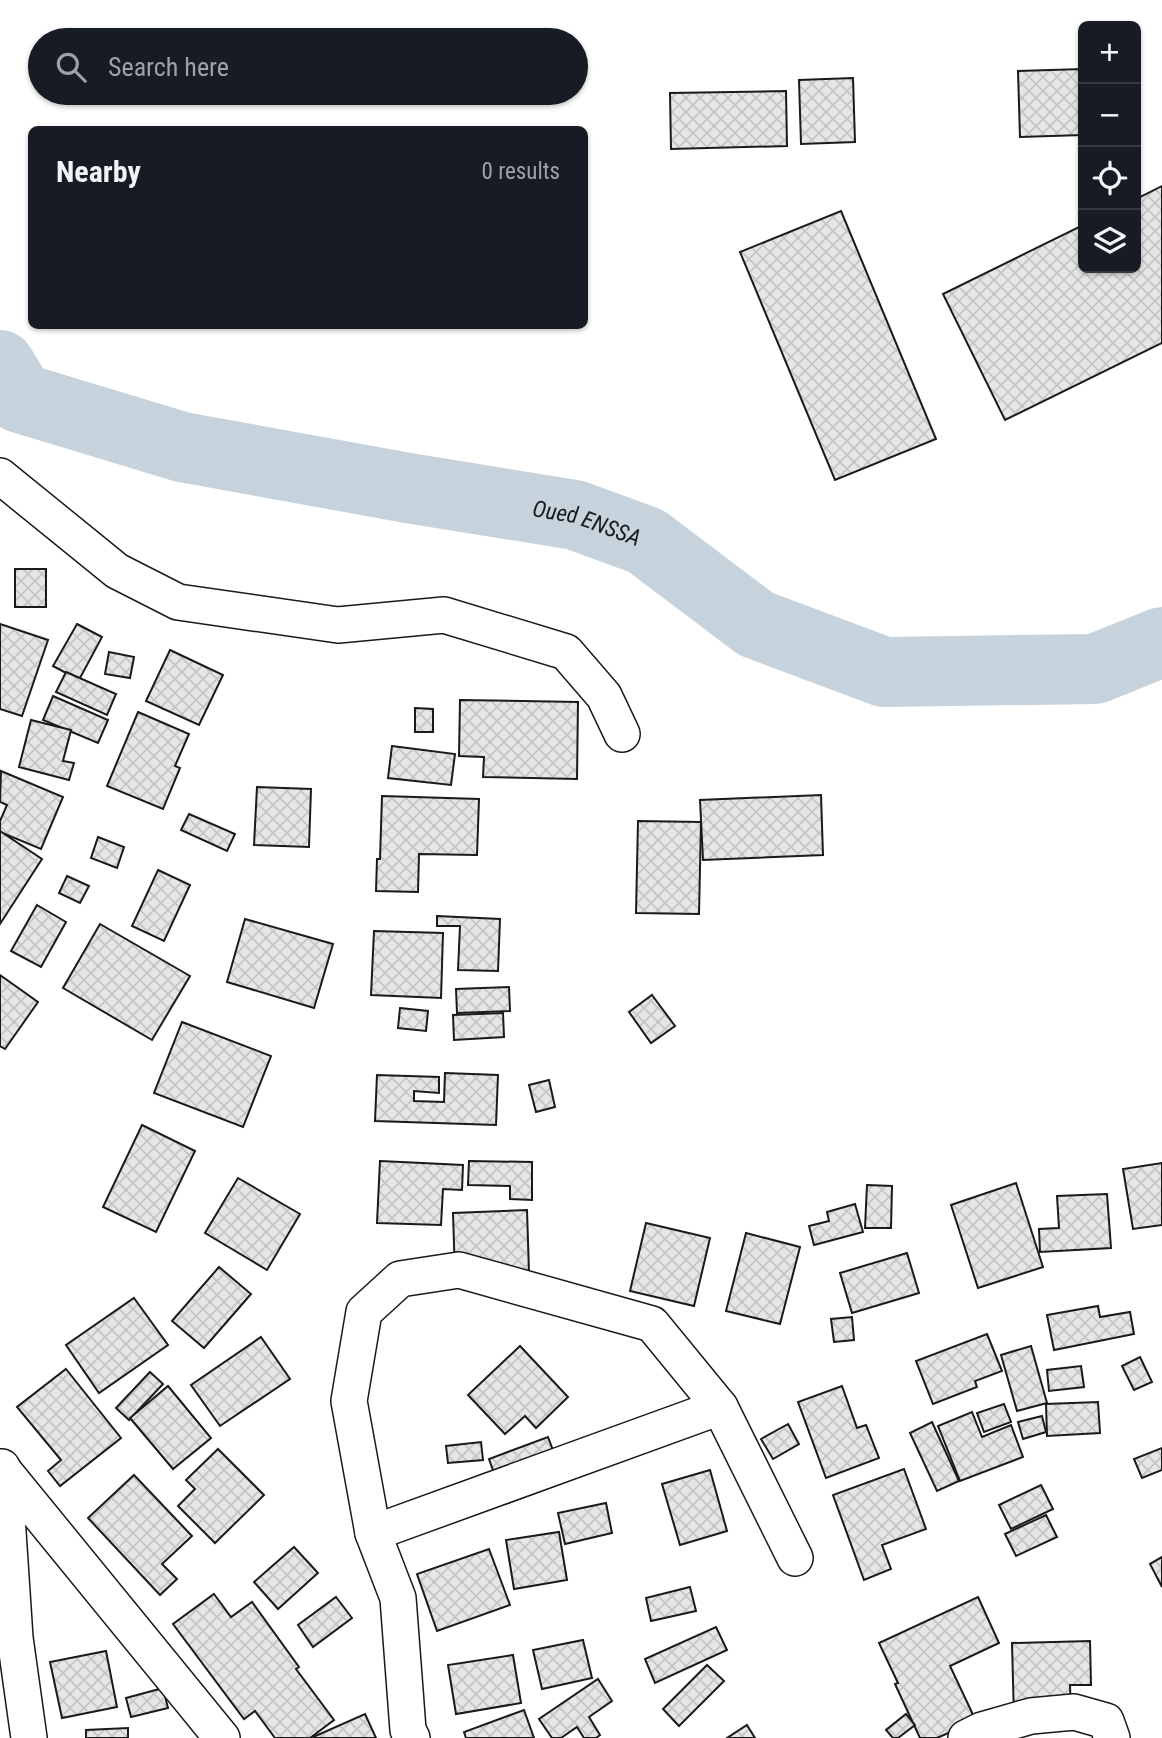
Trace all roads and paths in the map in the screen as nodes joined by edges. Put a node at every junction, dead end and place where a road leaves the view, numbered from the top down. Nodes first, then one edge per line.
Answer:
1 (0, 476) edge
2 (622, 734) dead end
3 (720, 1407) junction
4 (2, 1465) edge
5 (373, 1533) junction
6 (795, 1558) dead end
7 (29, 1738) edge
8 (222, 1738) edge
9 (412, 1738) edge
10 (966, 1738) edge
11 (1112, 1738) edge

1 - 2 street
3 - 5 street
3 - 5 street
3 - 6 street
4 - 7 street
4 - 8 street
5 - 9 street
10 - 11 street

